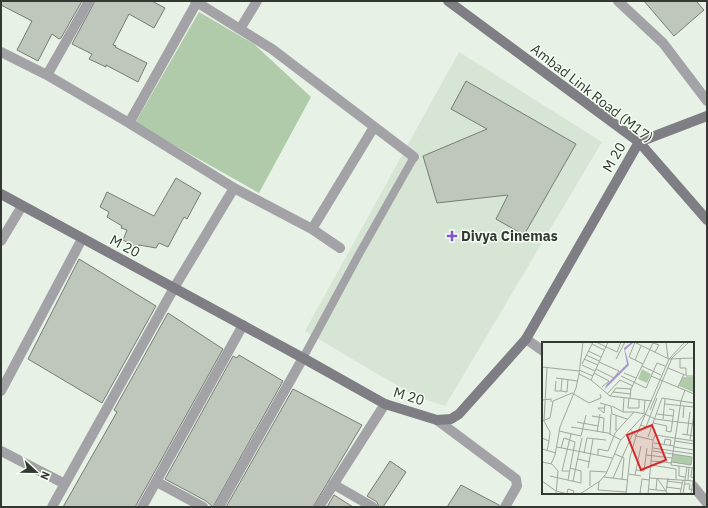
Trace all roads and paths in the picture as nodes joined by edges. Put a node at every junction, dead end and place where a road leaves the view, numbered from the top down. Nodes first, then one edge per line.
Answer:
1 (89, 1) edge
2 (257, 1) edge
3 (448, 1) edge
4 (618, 1) edge
5 (196, 2) edge
6 (240, 29) junction
7 (1, 52) edge
8 (47, 75) junction
9 (707, 101) edge
10 (707, 116) edge
11 (129, 123) junction
12 (374, 127) junction
13 (639, 142) junction
14 (414, 157) joint
15 (234, 188) junction
16 (1, 194) edge
17 (22, 206) junction
18 (707, 220) edge
19 (312, 229) junction
20 (82, 239) junction
21 (1, 241) edge
22 (340, 248) dead end
23 (174, 288) junction
24 (243, 325) junction
25 (526, 339) junction
26 (542, 350) edge
27 (303, 358) junction
28 (1, 391) edge
29 (385, 404) junction
30 (437, 420) junction
31 (1, 451) edge
32 (157, 482) junction
33 (65, 484) junction
34 (333, 484) junction
35 (694, 487) edge
36 (707, 503) edge
37 (52, 507) edge
38 (142, 507) edge
39 (203, 507) edge
40 (219, 507) edge
41 (319, 507) edge
42 (373, 507) edge
43 (505, 507) edge

1 - 8 street
2 - 6 street
3 - 13 street, Ambad Link Road (M17)
4 - 9 street
5 - 6 street
5 - 11 street
6 - 12 street
7 - 8 street
8 - 11 street
10 - 13 street, M 20
11 - 15 street
12 - 14 street
12 - 19 street
13 - 18 street, Ambad Link Road (M17)
13 - 25 street, M 20
14 - 27 lane
15 - 19 street
15 - 23 street
16 - 17 street, M 20
17 - 20 street, M 20
17 - 21 street
19 - 22 street
20 - 23 street, M 20
20 - 28 street
23 - 24 street, M 20
23 - 33 street
24 - 27 street, M 20
24 - 32 street
25 - 26 street
25 - 30 street, M 20
27 - 29 street, M 20
27 - 40 street
29 - 30 street, M 20
29 - 34 street
30 - 43 street
31 - 33 street
32 - 38 street
32 - 39 street
33 - 37 street
34 - 41 street
34 - 42 street
35 - 36 street

